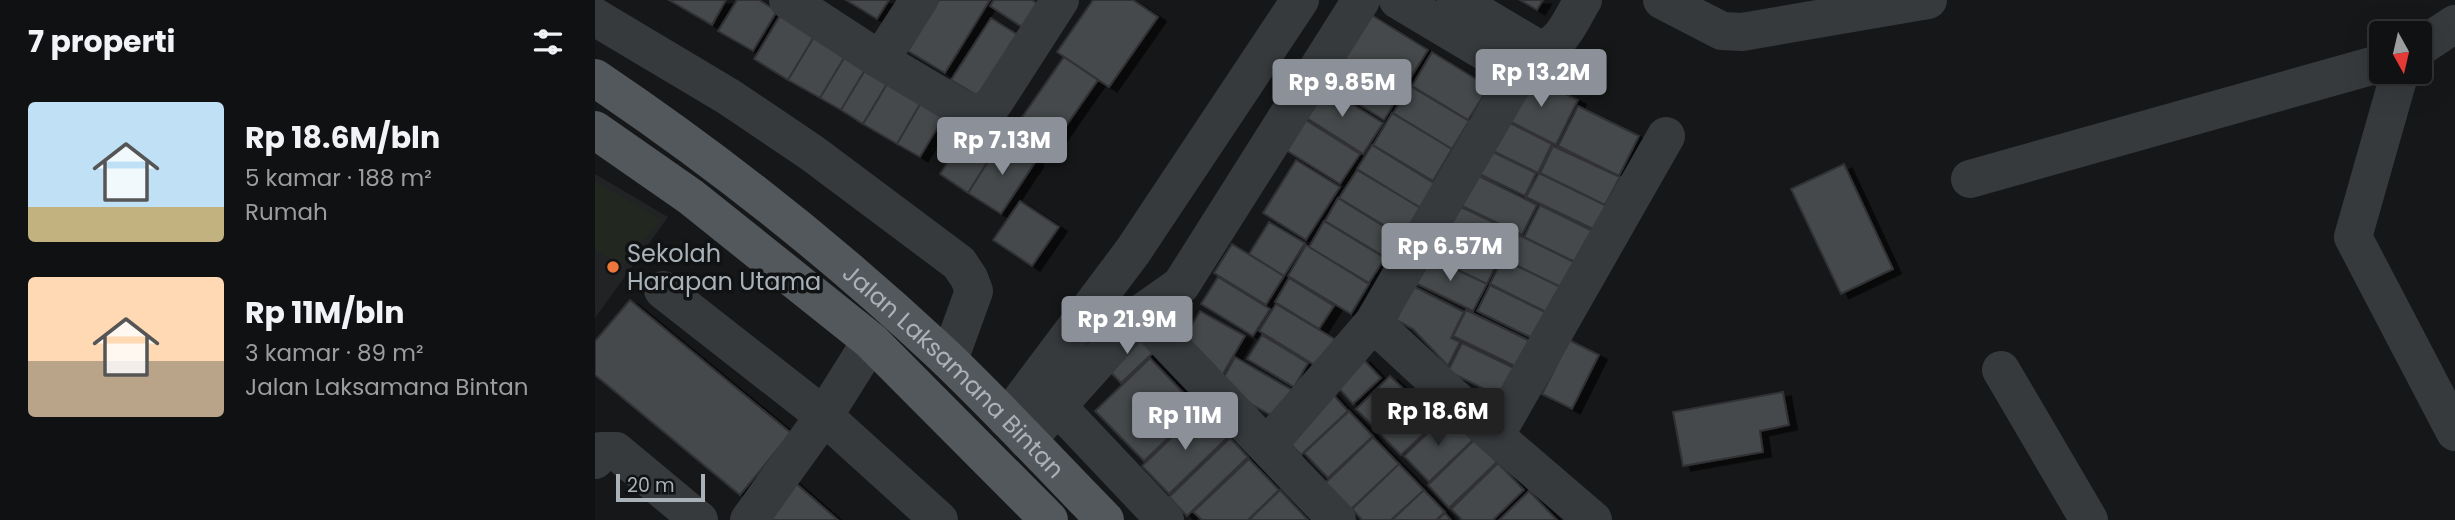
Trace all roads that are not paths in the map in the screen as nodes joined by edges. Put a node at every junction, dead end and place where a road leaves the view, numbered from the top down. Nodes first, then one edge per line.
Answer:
1 (788, 0) edge
2 (919, 0) edge
3 (1060, 0) edge
4 (1300, 0) edge
5 (1361, 0) edge
6 (1398, 0) edge
7 (1456, 0) edge
8 (1583, 0) edge
9 (1662, 0) edge
10 (1928, 0) edge
11 (595, 17) edge
12 (2455, 24) edge
13 (2433, 38) edge
14 (880, 60) junction
15 (2369, 67) edge
16 (595, 78) edge
17 (2397, 84) edge
18 (595, 130) edge
19 (1666, 136) dead end
20 (1970, 179) dead end
21 (663, 290) dead end
22 (1140, 314) junction
23 (1373, 323) junction
24 (871, 341) junction
25 (949, 360) junction
26 (2001, 370) dead end
27 (2442, 375) edge
28 (1058, 407) junction
29 (824, 416) junction
30 (1017, 430) junction
31 (2455, 432) edge
32 (1495, 436) junction
33 (1266, 446) junction
34 (595, 460) edge
35 (699, 520) edge
36 (749, 520) edge
37 (939, 520) edge
38 (1049, 520) edge
39 (1105, 520) edge
40 (1165, 520) edge
41 (1337, 520) edge
42 (1593, 520) edge
43 (2089, 520) edge

1 - 14 street
2 - 14 street
3 - 14 street
4 - 30 street
5 - 22 street
6 - 23 street
7 - 8 street
9 - 10 street
11 - 25 street
12 - 13 street
15 - 20 street
16 - 25 main road, Jalan Laksamana Bintan
17 - 27 street
18 - 24 main road, Jalan Laksamana Bintan
19 - 32 street
21 - 29 street
22 - 28 street
22 - 33 street
23 - 32 street
23 - 33 street
24 - 29 street
24 - 38 main road, Jalan Laksamana Bintan
25 - 30 main road, Jalan Laksamana Bintan
26 - 43 street
27 - 31 street
28 - 30 street
28 - 40 street
29 - 36 street
29 - 37 street
30 - 39 main road, Jalan Laksamana Bintan
32 - 42 street
33 - 41 street
34 - 35 street

